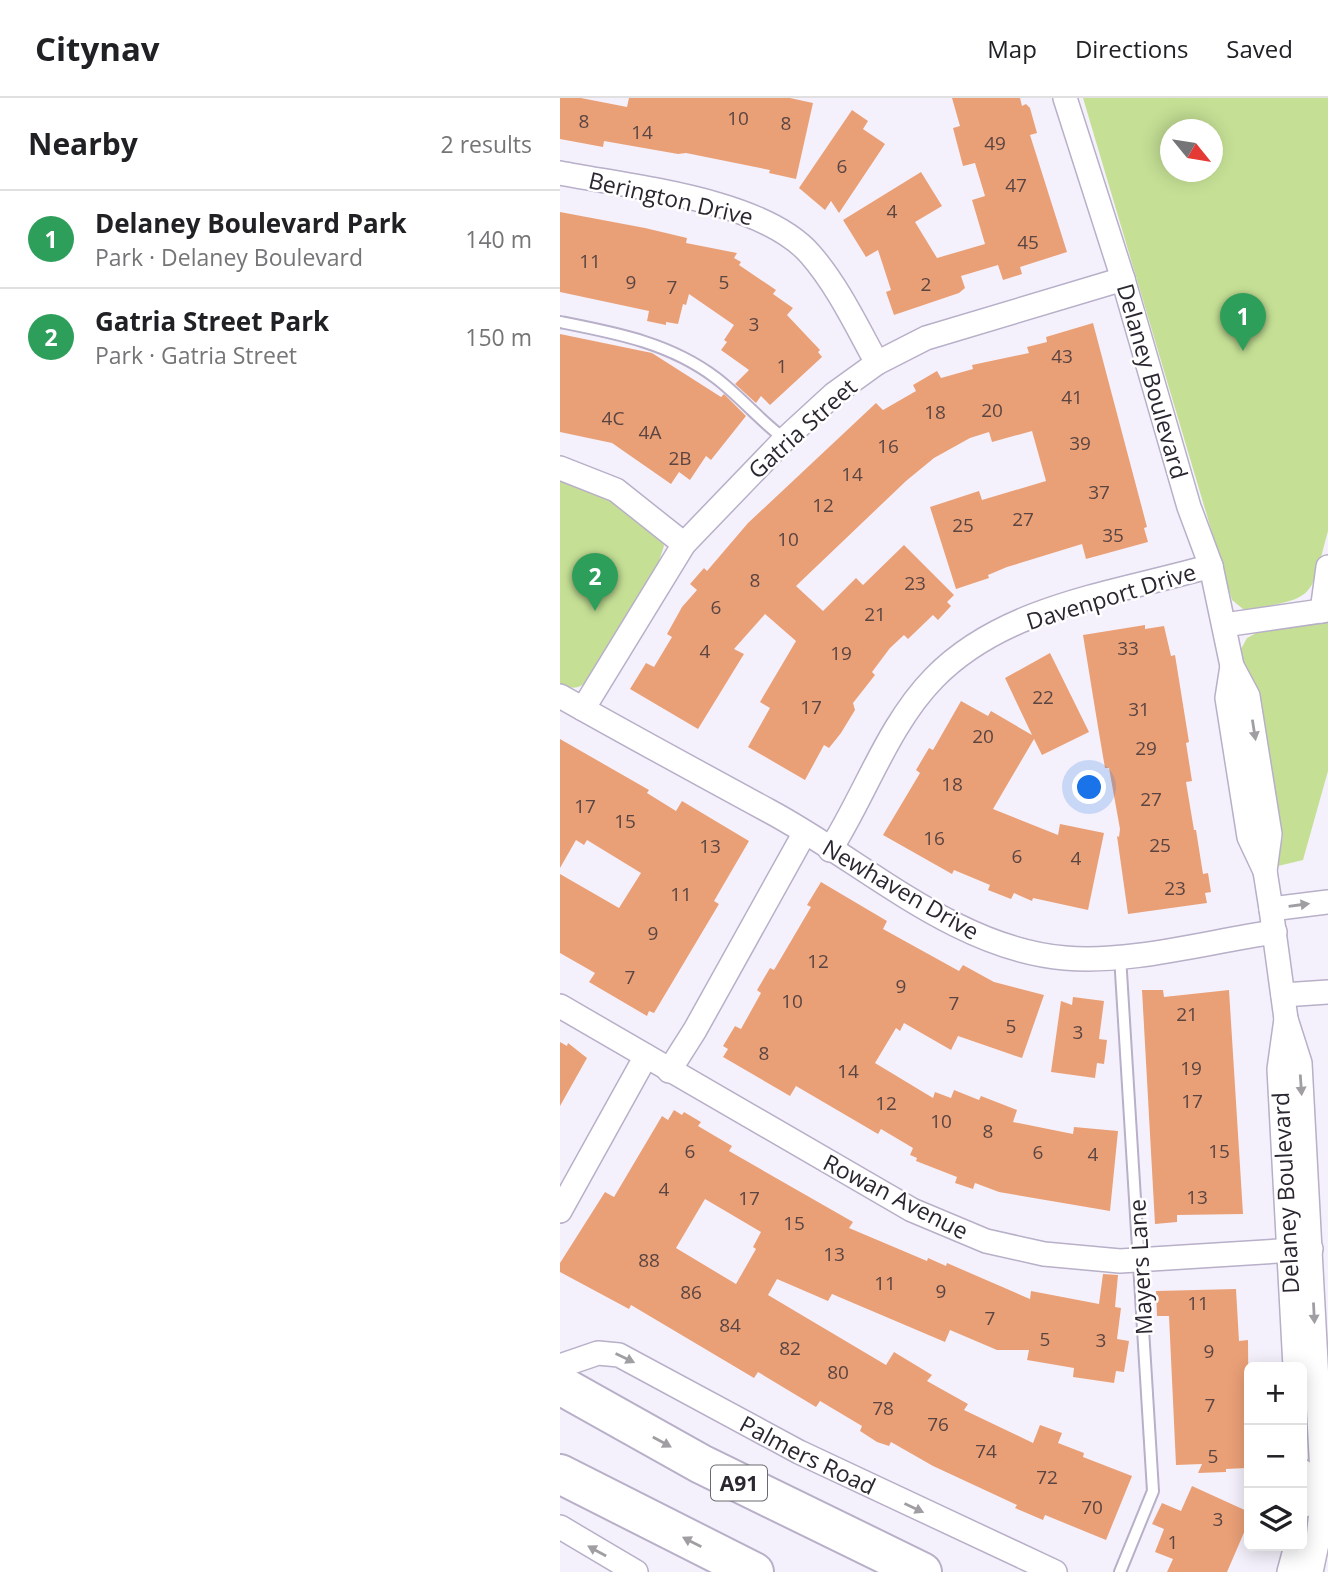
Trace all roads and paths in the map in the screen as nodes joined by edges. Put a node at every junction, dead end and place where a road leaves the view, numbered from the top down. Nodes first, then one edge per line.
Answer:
1 (1065, 98) edge
2 (560, 173) edge
3 (1123, 279) junction
4 (560, 322) edge
5 (877, 363) junction
6 (785, 439) junction
7 (560, 468) edge
8 (684, 544) junction
9 (1211, 566) junction
10 (1328, 567) edge
11 (1325, 611) edge
12 (1224, 625) junction
13 (560, 696) edge
14 (583, 709) junction
15 (804, 834) junction
16 (830, 850) junction
17 (1328, 902) edge
18 (1271, 909) junction
19 (1275, 932) junction
20 (1120, 956) junction
21 (1328, 992) edge
22 (1283, 995) junction
23 (560, 1006) edge
24 (646, 1056) junction
25 (669, 1071) junction
26 (560, 1210) edge
27 (1300, 1250) junction
28 (1140, 1261) junction
29 (1295, 1362) edge
30 (560, 1366) edge
31 (560, 1385) edge
32 (560, 1474) edge
33 (560, 1527) edge
34 (1305, 1564) edge
35 (636, 1572) edge
36 (754, 1572) edge
37 (922, 1572) edge
38 (1055, 1572) edge
39 (1120, 1572) edge

1 - 3 street, Delaney Boulevard
2 - 5 street, Berington Drive
3 - 5 street, Gatria Street
3 - 9 street, Delaney Boulevard
4 - 6 lane
5 - 6 street, Gatria Street
6 - 8 street, Gatria Street
7 - 8 street
8 - 14 street, Gatria Street
9 - 12 street, Delaney Boulevard
9 - 16 street, Davenport Drive
10 - 11 street
11 - 12 street
12 - 18 street, Delaney Boulevard
13 - 14 street, Newhaven Drive
14 - 15 street, Newhaven Drive
15 - 16 street, Newhaven Drive
15 - 25 street
16 - 20 street, Newhaven Drive
18 -> 17 street
18 - 19 street, Delaney Boulevard
19 - 20 street, Newhaven Drive
19 - 22 street, Delaney Boulevard
20 - 28 lane, Mayers Lane
21 - 22 street
22 - 27 street, Delaney Boulevard
23 - 24 street, Rowan Avenue
24 - 25 street, Rowan Avenue
24 - 26 street
25 - 28 street, Rowan Avenue
27 - 28 street, Rowan Avenue
27 - 29 street, Delaney Boulevard
27 -> 34 street, Delaney Boulevard
28 - 39 lane, Mayers Lane
30 -> 38 street, Palmers Road
31 -> 37 highway, A91
36 -> 32 highway
35 -> 33 street

